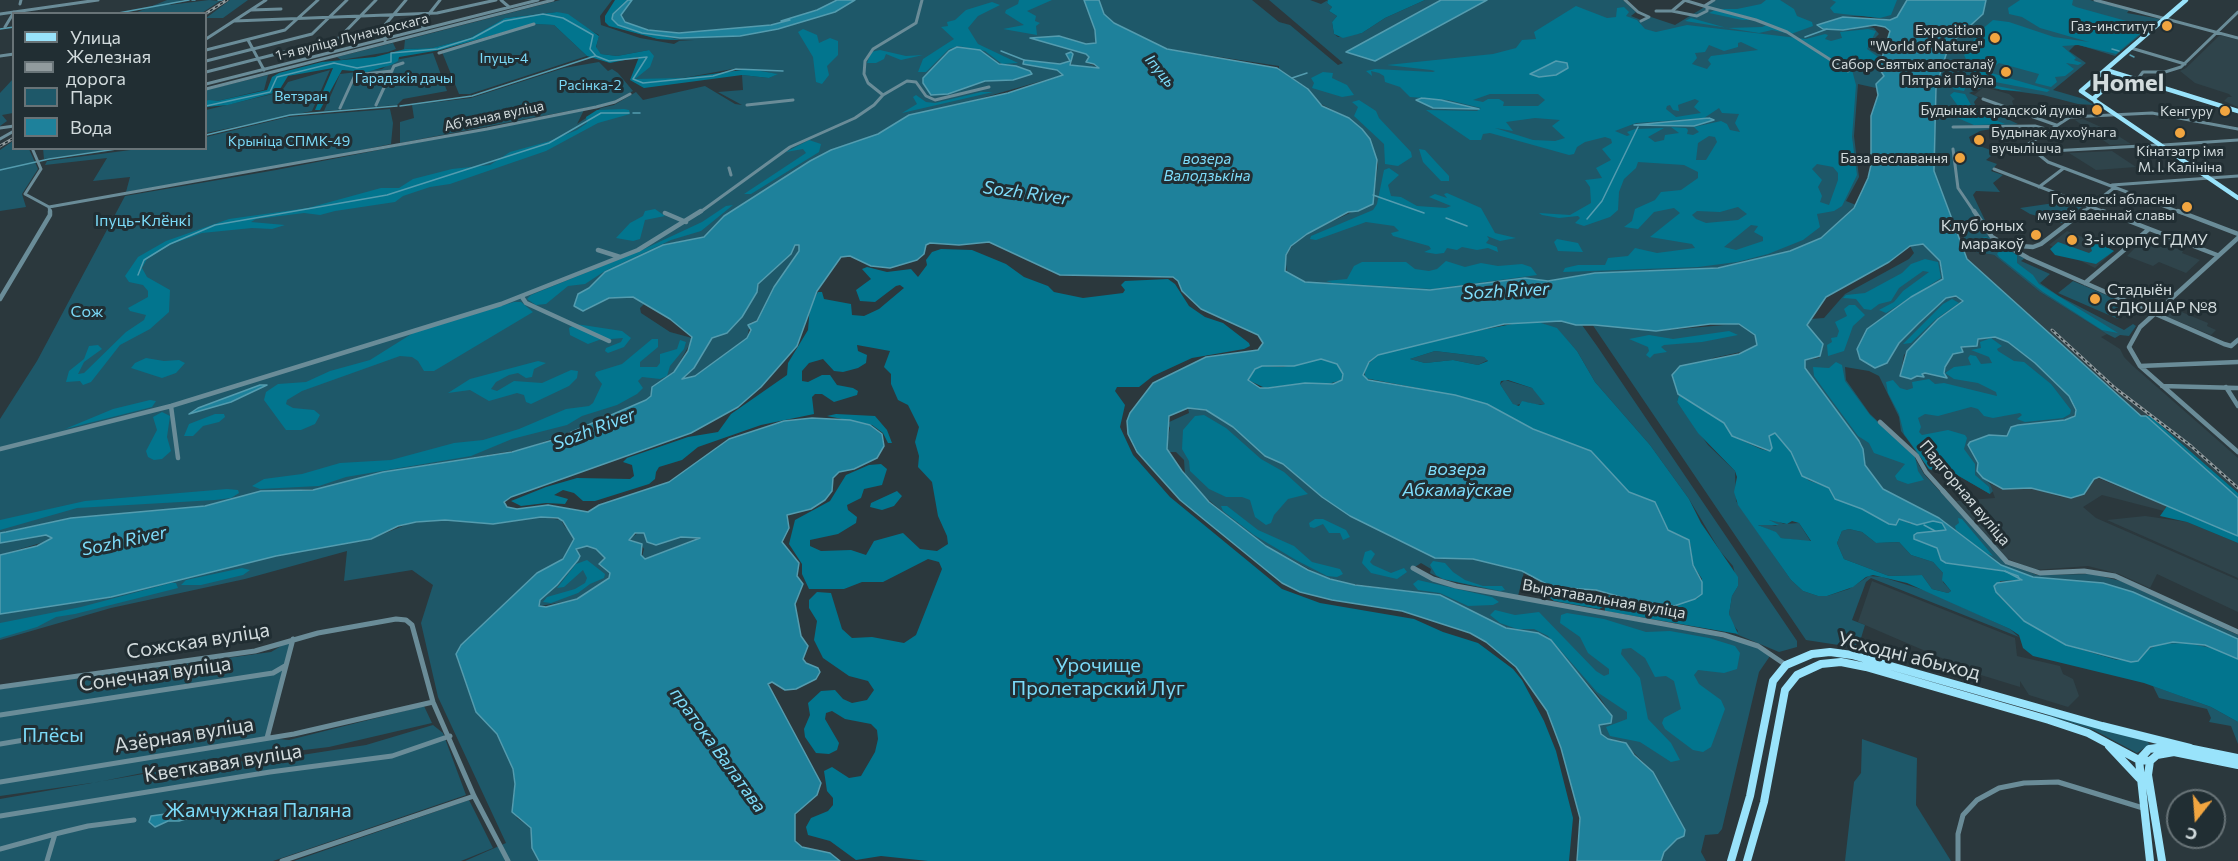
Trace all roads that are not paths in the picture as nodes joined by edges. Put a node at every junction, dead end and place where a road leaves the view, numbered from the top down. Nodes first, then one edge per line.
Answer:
1 (58, 0) edge
2 (98, 0) edge
3 (266, 0) edge
4 (318, 0) edge
5 (347, 0) edge
6 (376, 0) edge
7 (406, 0) edge
8 (440, 0) edge
9 (496, 0) edge
10 (501, 0) edge
11 (538, 0) edge
12 (553, 0) edge
13 (922, 0) edge
14 (1625, 0) edge
15 (1684, 0) edge
16 (1714, 0) edge
17 (2095, 0) edge
18 (2186, 0) edge
19 (55, 6) junction
20 (509, 7) junction
21 (1707, 7) junction
22 (281, 9) dead end
23 (250, 10) junction
24 (1656, 10) dead end
25 (1672, 11) junction
26 (14, 12) edge
27 (2238, 12) edge
28 (428, 14) junction
29 (12, 15) edge
30 (393, 15) junction
31 (361, 16) junction
32 (331, 17) junction
33 (300, 18) junction
34 (2165, 19) junction
35 (234, 21) junction
36 (1641, 21) dead end
37 (534, 24) dead end
38 (5, 27) dead end
39 (424, 29) junction
40 (2217, 33) junction
41 (207, 38) edge
42 (2238, 38) edge
43 (248, 40) junction
44 (385, 41) junction
45 (328, 42) junction
46 (2131, 48) junction
47 (253, 49) junction
48 (207, 50) edge
49 (335, 51) junction
50 (439, 53) dead end
51 (259, 59) junction
52 (207, 61) edge
53 (403, 63) dead end
54 (2184, 64) junction
55 (264, 70) junction
56 (392, 71) junction
57 (1848, 71) dead end
58 (207, 72) edge
59 (2105, 72) junction
60 (2115, 80) junction
61 (2136, 80) junction
62 (207, 87) edge
63 (207, 87) edge
64 (989, 87) dead end
65 (2082, 93) junction
66 (630, 94) dead end
67 (883, 95) junction
68 (2096, 96) junction
69 (1983, 99) dead end
70 (793, 100) dead end
71 (2096, 104) junction
72 (376, 105) dead end
73 (747, 105) dead end
74 (340, 108) dead end
75 (2238, 111) edge
76 (2113, 115) junction
77 (2056, 125) junction
78 (1953, 127) dead end
79 (2238, 129) edge
80 (12, 130) edge
81 (2049, 130) junction
82 (0, 139) edge
83 (2238, 140) edge
84 (2161, 145) junction
85 (1953, 149) dead end
86 (33, 150) edge
87 (2033, 152) junction
88 (729, 168) dead end
89 (2064, 168) junction
90 (1994, 169) dead end
91 (731, 175) dead end
92 (2238, 176) edge
93 (2208, 178) junction
94 (2112, 186) junction
95 (2039, 187) junction
96 (2238, 198) edge
97 (2090, 206) junction
98 (50, 207) junction
99 (665, 213) dead end
100 (686, 222) junction
101 (2149, 229) junction
102 (2237, 237) edge
103 (2009, 245) junction
104 (598, 250) dead end
105 (2217, 255) junction
106 (620, 257) junction
107 (2085, 283) junction
108 (522, 297) junction
109 (0, 299) edge
110 (2155, 312) junction
111 (2238, 340) edge
112 (609, 341) dead end
113 (2238, 362) edge
114 (2140, 366) junction
115 (2162, 386) junction
116 (2226, 387) junction
117 (2238, 387) edge
118 (171, 406) junction
119 (2238, 406) edge
120 (1880, 422) dead end
121 (0, 449) edge
122 (2238, 452) edge
123 (177, 458) dead end
124 (1413, 568) dead end
125 (2238, 632) edge
126 (293, 639) junction
127 (1786, 665) junction
128 (285, 666) junction
129 (0, 687) edge
130 (433, 702) junction
131 (2028, 705) junction
132 (0, 715) edge
133 (2030, 715) junction
134 (450, 736) junction
135 (2095, 736) junction
136 (42, 737) dead end
137 (267, 738) junction
138 (0, 744) edge
139 (2190, 748) junction
140 (2238, 759) edge
141 (2139, 760) junction
142 (2150, 761) junction
143 (2238, 765) edge
144 (2139, 778) junction
145 (0, 782) edge
146 (474, 796) junction
147 (2144, 808) junction
148 (2155, 812) junction
149 (0, 816) edge
150 (134, 820) dead end
151 (56, 834) junction
152 (0, 849) edge
153 (47, 861) edge
154 (282, 861) edge
155 (508, 861) edge
156 (1731, 861) edge
157 (1748, 861) edge
158 (1958, 861) edge
159 (2150, 861) edge
160 (2162, 861) edge

1 - 19 street
2 - 19 street
3 - 23 street
4 - 33 street
5 - 32 street
6 - 31 street
7 - 30 street
8 - 28 street
9 - 28 street
10 - 20 street
11 - 20 street, 1-я вуліца Луначарскага
12 - 44 street
13 - 67 street
14 - 36 street
15 - 21 street
15 - 25 street
16 - 21 street
17 - 34 street
18 - 34 main road
19 - 26 street
20 - 39 street, 1-я вуліца Луначарскага
21 - 25 street
21 - 57 street
22 - 23 street
23 - 35 street
24 - 25 street
27 - 40 street
28 - 30 street
28 - 39 street
29 - 38 street
30 - 31 street
30 - 44 street
31 - 32 street
31 - 45 street
32 - 33 street
32 - 47 street
33 - 35 street
33 - 43 street
34 - 40 street
34 - 46 main road
35 - 41 street
37 - 50 street
39 - 44 street, 1-я вуліца Луначарскага
40 - 42 street
40 - 54 street
43 - 47 street
43 - 48 street
44 - 49 street, 1-я вуліца Луначарскага
44 - 62 street
45 - 49 street
45 - 51 street
46 - 54 street
46 - 59 main road
47 - 51 street
47 - 52 street
49 - 55 street, 1-я вуліца Луначарскага
51 - 55 street
51 - 58 street
53 - 56 street
54 - 61 street
55 - 63 street, 1-я вуліца Луначарскага
56 - 72 street
56 - 74 street
59 - 60 main road
59 - 60 main road
59 - 61 main road
59 - 65 main road
60 - 61 main road
60 - 68 main road
61 - 75 main road
64 - 67 street
65 - 68 main road
65 - 71 main road
66 - 98 street, Абʼязная вуліца
67 - 100 street
68 - 71 main road
69 - 77 street
70 - 73 street
71 - 76 main road
76 - 77 street
76 - 79 street
76 - 84 main road
77 - 81 street
78 - 81 street
80 - 82 street
81 - 87 street
83 - 84 street
84 - 87 street
84 - 93 main road
85 - 103 street
86 - 98 street
87 - 89 street
88 - 91 street
89 - 94 street
89 - 95 street
90 - 95 street
92 - 93 street
93 - 94 street
93 - 96 main road
94 - 97 street
94 - 102 street
95 - 97 street
97 - 101 street
97 - 103 street
98 - 109 street
99 - 100 street
100 - 106 street
101 - 105 street
101 - 107 street
102 - 105 street
103 - 107 street
104 - 106 street
105 - 110 street
106 - 108 street
107 - 110 street
108 - 112 street
108 - 118 street
110 - 111 street
110 - 114 street
113 - 114 street
114 - 115 street
115 - 116 street
115 - 122 street
116 - 117 street
116 - 119 street
118 - 121 street
118 - 123 street
120 - 125 street, Падгорная вуліца
124 - 127 street, Выратавальная вуліца
126 - 128 street
126 - 129 street, Сожская вуліца
126 - 130 street, Сожская вуліца
127 - 131 main road, Усходні абыход
127 - 156 main road
128 - 132 street, Сонечная вуліца
128 - 137 street
130 - 134 street
130 - 137 street, Азёрная вуліца
131 - 133 main road
131 - 139 main road, Усходні абыход
133 - 135 main road, Усходні абыход
133 - 157 main road, Усходні абыход
134 - 146 street
134 - 149 street, Кветкавая вуліца
135 - 141 main road, Усходні абыход
135 - 144 main road
136 - 138 street
137 - 145 street, Азёрная вуліца
139 - 140 main road
139 - 141 main road
141 - 142 main road
141 - 144 main road
142 - 143 main road
142 - 148 main road
144 - 147 main road
146 - 154 street
146 - 155 street
147 - 148 main road
147 - 158 street
147 - 159 main road
148 - 160 main road
150 - 151 street
151 - 152 street
151 - 153 street

